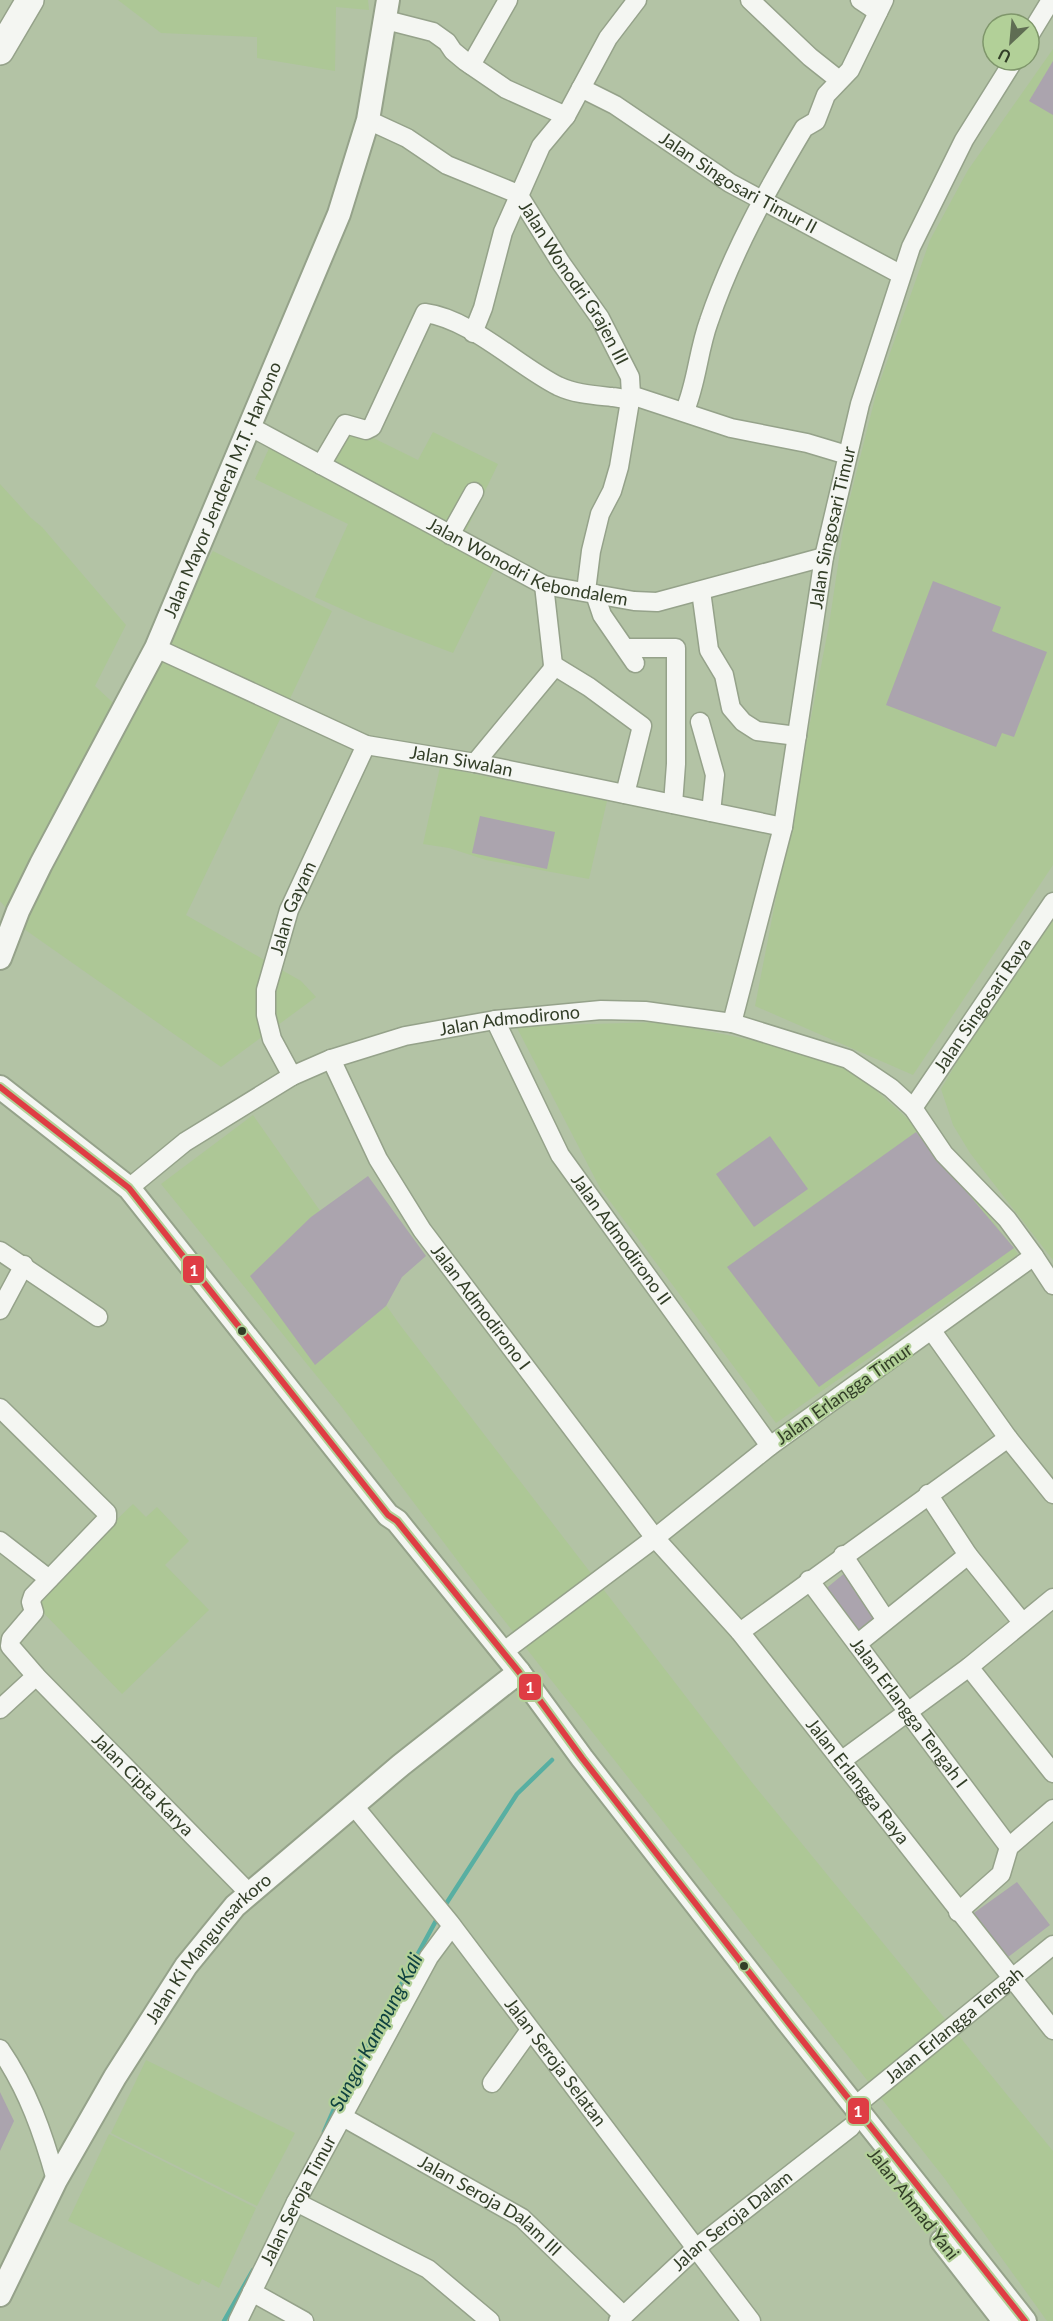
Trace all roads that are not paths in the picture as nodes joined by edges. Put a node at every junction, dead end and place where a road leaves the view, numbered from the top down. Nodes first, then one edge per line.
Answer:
1 (30, 0) edge
2 (508, 0) edge
3 (637, 0) edge
4 (750, 0) edge
5 (860, 0) edge
6 (1051, 0) edge
7 (881, 6) edge
8 (387, 10) edge
9 (1041, 16) edge
10 (0, 51) edge
11 (471, 65) junction
12 (1006, 72) edge
13 (839, 80) junction
14 (581, 88) junction
15 (566, 116) junction
16 (368, 120) junction
17 (518, 194) junction
18 (763, 200) junction
19 (900, 274) junction
20 (473, 333) junction
21 (631, 396) junction
22 (685, 410) junction
23 (249, 426) junction
24 (847, 455) junction
25 (321, 465) junction
26 (474, 492) dead end
27 (450, 535) junction
28 (824, 557) junction
29 (544, 585) junction
30 (701, 591) junction
31 (591, 592) junction
32 (156, 648) junction
33 (554, 665) junction
34 (700, 722) dead end
35 (797, 736) junction
36 (366, 745) junction
37 (475, 763) junction
38 (625, 794) junction
39 (673, 804) junction
40 (711, 812) junction
41 (783, 827) junction
42 (1053, 902) edge
43 (0, 958) edge
44 (495, 1020) junction
45 (732, 1023) junction
46 (331, 1059) junction
47 (292, 1076) junction
48 (0, 1087) edge
49 (913, 1108) junction
50 (126, 1186) junction
51 (0, 1251) edge
52 (1034, 1256) junction
53 (24, 1265) junction
54 (1053, 1285) edge
55 (0, 1310) edge
56 (98, 1317) dead end
57 (932, 1331) junction
58 (0, 1408) edge
59 (1008, 1438) junction
60 (770, 1446) junction
61 (928, 1494) junction
62 (1053, 1494) edge
63 (655, 1538) junction
64 (3, 1549) edge
65 (843, 1555) junction
66 (968, 1555) junction
67 (50, 1579) junction
68 (809, 1580) junction
69 (1053, 1599) edge
70 (886, 1620) junction
71 (1022, 1622) junction
72 (740, 1632) junction
73 (857, 1644) junction
74 (500, 1656) junction
75 (969, 1667) junction
76 (515, 1675) junction
77 (36, 1676) junction
78 (0, 1709) edge
79 (907, 1712) junction
80 (841, 1761) junction
81 (1053, 1773) edge
82 (354, 1806) junction
83 (1053, 1809) edge
84 (1009, 1847) junction
85 (249, 1893) junction
86 (958, 1912) junction
87 (451, 1924) junction
88 (1053, 1945) edge
89 (1011, 1977) junction
90 (530, 2030) junction
91 (1053, 2030) edge
92 (0, 2049) edge
93 (492, 2083) dead end
94 (343, 2117) junction
95 (853, 2117) junction
96 (56, 2180) junction
97 (296, 2202) junction
98 (696, 2248) junction
99 (252, 2292) junction
100 (0, 2295) edge
101 (621, 2318) edge
102 (238, 2321) edge
103 (304, 2321) edge
104 (490, 2321) edge
105 (751, 2321) edge
106 (1004, 2321) edge
107 (1025, 2321) edge

1 - 10 highway
2 - 11 street
3 - 14 street
4 - 13 street
5 - 7 street
6 - 9 street
7 - 13 street
8 - 11 street
8 - 16 main road, Jalan Mayor Jenderal M.T. Haryono
11 - 15 street
12 - 19 street, Jalan Singosari Timur
13 - 18 street
14 - 15 street
14 - 18 street, Jalan Singosari Timur II
15 - 17 street
16 - 17 street, Jalan Wonodri Grajen III
16 - 23 main road, Jalan Mayor Jenderal M.T. Haryono
17 - 20 street
17 - 21 street, Jalan Wonodri Grajen III
18 - 19 street, Jalan Singosari Timur II
18 - 22 street
19 - 24 street, Jalan Singosari Timur
20 - 21 street
20 - 25 street
21 - 22 street
21 - 31 street, Jalan Wonodri Grajen III
22 - 24 street
23 - 25 street, Jalan Wonodri Kebondalem
23 - 32 main road, Jalan Mayor Jenderal M.T. Haryono
24 - 28 street, Jalan Singosari Timur
25 - 27 street, Jalan Wonodri Kebondalem
26 - 27 street
27 - 29 street, Jalan Wonodri Kebondalem
28 - 30 street, Jalan Wonodri Kebondalem
28 - 35 street, Jalan Singosari Timur
29 - 31 street, Jalan Wonodri Kebondalem
29 - 33 street
30 - 31 street, Jalan Wonodri Kebondalem
30 - 35 street
31 - 39 street
32 - 36 street, Jalan Siwalan
32 - 43 main road, Jalan Mayor Jenderal M.T. Haryono
33 - 37 street
33 - 38 street
34 - 40 street
35 - 41 street, Jalan Singosari Timur
36 - 37 street, Jalan Siwalan
36 - 47 street, Jalan Gayam
37 - 38 street, Jalan Siwalan
38 - 39 street, Jalan Siwalan
39 - 40 street, Jalan Siwalan
40 - 41 street, Jalan Siwalan
41 - 45 street, Jalan Singosari Timur
42 - 49 street, Jalan Singosari Raya
44 - 45 street, Jalan Admodirono
44 - 46 street, Jalan Admodirono
44 - 60 street, Jalan Admodirono II
45 - 49 street, Jalan Admodirono
46 - 47 street, Jalan Admodirono
46 - 63 street, Jalan Admodirono I
47 - 50 street, Jalan Admodirono
48 - 50 main road, Jalan Ahmad Yani
49 - 52 street
50 - 74 main road, Jalan Ahmad Yani
51 - 53 street
52 - 54 street
52 - 57 street, Jalan Erlangga Timur
53 - 55 street
53 - 56 street
57 - 59 street
57 - 60 street, Jalan Erlangga Timur
58 - 67 street
59 - 61 street
59 - 62 street
60 - 63 street, Jalan Erlangga Timur
61 - 65 street
61 - 66 street
63 - 72 street, Jalan Erlangga Raya
63 - 74 street, Jalan Erlangga Timur
64 - 67 street
65 - 68 street
65 - 70 street
66 - 70 street
66 - 71 street
67 - 77 street, Jalan Cipta Karya
68 - 72 street
68 - 73 street, Jalan Erlangga Tengah I
69 - 71 street
70 - 73 street
71 - 75 street
72 - 80 street, Jalan Erlangga Raya
73 - 79 street, Jalan Erlangga Tengah I
74 - 76 main road, Jalan Ahmad Yani
75 - 79 street
75 - 81 street
76 - 82 main road, Jalan Ki Mangunsarkoro
76 - 95 main road, Jalan Ahmad Yani
77 - 78 street
77 - 85 street, Jalan Cipta Karya
79 - 80 street
79 - 84 street, Jalan Erlangga Tengah I
80 - 86 street, Jalan Erlangga Raya
82 - 85 main road, Jalan Ki Mangunsarkoro
82 - 87 street, Jalan Seroja Selatan
83 - 84 street
84 - 86 street
85 - 96 main road, Jalan Ki Mangunsarkoro
86 - 89 street, Jalan Erlangga Raya
87 - 90 street, Jalan Seroja Selatan
87 - 94 street, Jalan Seroja Timur
88 - 89 street, Jalan Erlangga Tengah
89 - 91 street, Jalan Erlangga Raya
89 - 95 street, Jalan Erlangga Tengah
90 - 93 street
90 - 98 street, Jalan Seroja Selatan
92 - 96 street
94 - 97 street, Jalan Seroja Timur
94 - 101 street, Jalan Seroja Dalam III
95 - 98 street, Jalan Seroja Dalam
95 - 106 main road, Jalan Ahmad Yani
95 - 107 main road, Jalan Ahmad Yani
96 - 100 main road, Jalan Ki Mangunsarkoro
97 - 99 street, Jalan Seroja Timur
97 - 104 street
98 - 101 street, Jalan Seroja Dalam
98 - 105 street, Jalan Seroja Selatan
99 - 102 street, Jalan Seroja Timur
99 - 103 street

